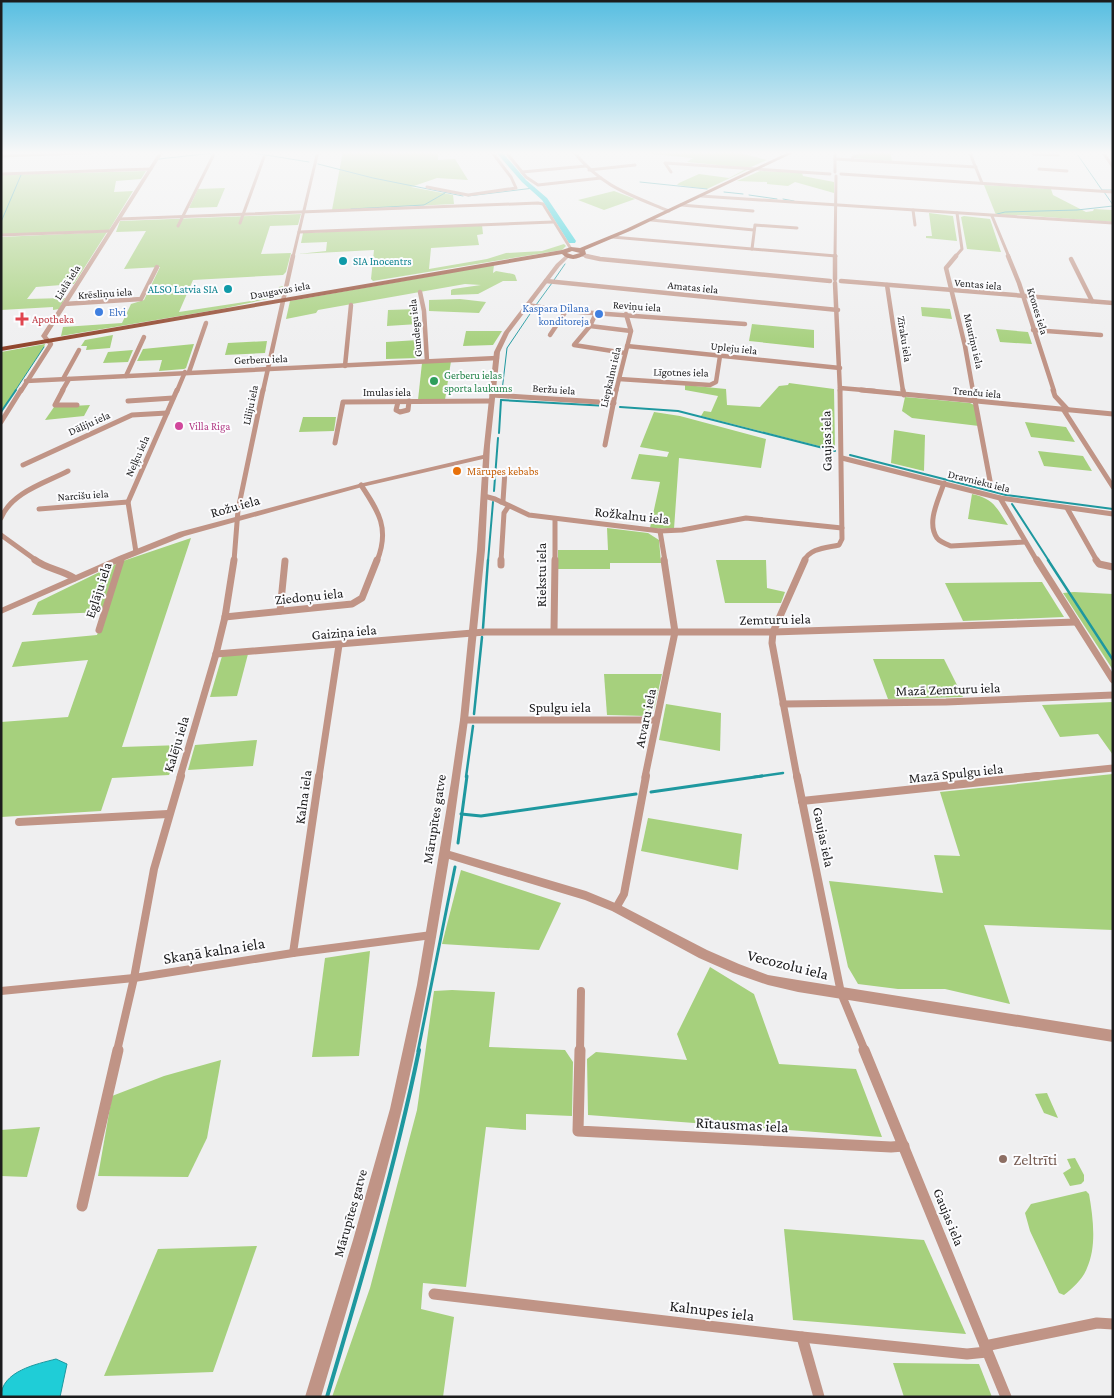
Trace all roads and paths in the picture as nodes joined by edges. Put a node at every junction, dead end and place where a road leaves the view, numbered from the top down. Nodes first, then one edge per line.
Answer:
1 (120, 216) edge
2 (198, 216) edge
3 (242, 216) edge
4 (303, 216) edge
5 (550, 216) edge
6 (658, 216) edge
7 (836, 216) edge
8 (913, 216) edge
9 (957, 216) edge
10 (992, 216) edge
11 (996, 216) edge
12 (183, 217) junction
13 (118, 219) junction
14 (651, 220) junction
15 (554, 222) junction
16 (240, 223) dead end
17 (1113, 223) edge
18 (914, 225) dead end
19 (178, 226) dead end
20 (797, 228) dead end
21 (111, 230) junction
22 (754, 230) junction
23 (299, 232) junction
24 (1, 236) edge
25 (612, 237) junction
26 (571, 249) junction
27 (752, 249) junction
28 (581, 252) junction
29 (565, 254) junction
30 (836, 256) junction
31 (1071, 259) dead end
32 (157, 268) dead end
33 (546, 280) junction
34 (836, 281) junction
35 (888, 285) junction
36 (951, 290) junction
37 (420, 292) dead end
38 (1022, 296) junction
39 (283, 300) junction
40 (1092, 301) junction
41 (1113, 303) edge
42 (64, 304) junction
43 (351, 305) dead end
44 (527, 305) junction
45 (838, 310) junction
46 (566, 311) junction
47 (597, 312) junction
48 (626, 314) junction
49 (206, 323) dead end
50 (745, 324) dead end
51 (590, 326) junction
52 (1033, 330) junction
53 (631, 331) junction
54 (550, 335) dead end
55 (1101, 335) dead end
56 (144, 337) dead end
57 (48, 340) junction
58 (627, 346) junction
59 (1, 349) edge
60 (79, 350) dead end
61 (624, 353) junction
62 (720, 356) junction
63 (497, 358) junction
64 (427, 361) junction
65 (345, 366) junction
66 (840, 368) junction
67 (268, 369) junction
68 (187, 372) junction
69 (126, 376) junction
70 (63, 379) junction
71 (70, 379) junction
72 (620, 379) junction
73 (26, 381) junction
74 (840, 388) junction
75 (904, 395) junction
76 (173, 398) junction
77 (492, 398) junction
78 (128, 401) dead end
79 (409, 401) junction
80 (398, 402) junction
81 (977, 402) junction
82 (614, 403) junction
83 (77, 405) dead end
84 (1066, 410) junction
85 (167, 413) junction
86 (1113, 414) edge
87 (1, 422) edge
88 (336, 443) dead end
89 (605, 445) dead end
90 (486, 456) junction
91 (842, 458) junction
92 (23, 465) dead end
93 (68, 471) dead end
94 (505, 471) dead end
95 (944, 483) junction
96 (361, 485) junction
97 (991, 486) dead end
98 (1113, 487) edge
99 (504, 491) junction
100 (488, 496) junction
101 (1000, 498) junction
102 (128, 502) junction
103 (501, 502) junction
104 (508, 507) junction
105 (39, 508) dead end
106 (1067, 508) junction
107 (1113, 514) edge
108 (1, 515) edge
109 (237, 518) junction
110 (555, 519) junction
111 (842, 528) junction
112 (660, 531) junction
113 (1, 535) edge
114 (1025, 542) junction
115 (136, 552) junction
116 (122, 558) junction
117 (285, 561) dead end
118 (501, 565) dead end
119 (1113, 567) edge
120 (74, 578) junction
121 (1, 611) edge
122 (280, 611) junction
123 (225, 617) junction
124 (1076, 622) junction
125 (99, 630) dead end
126 (554, 632) junction
127 (675, 632) junction
128 (773, 632) junction
129 (474, 633) junction
130 (339, 645) junction
131 (216, 654) junction
132 (1113, 680) edge
133 (1113, 695) edge
134 (783, 704) junction
135 (464, 720) junction
136 (656, 720) junction
137 (1113, 768) edge
138 (802, 801) junction
139 (168, 814) junction
140 (19, 822) dead end
141 (445, 854) junction
142 (616, 908) junction
143 (432, 935) junction
144 (293, 953) junction
145 (134, 978) junction
146 (1, 991) edge
147 (581, 991) dead end
148 (841, 993) junction
149 (1113, 1036) edge
150 (904, 1146) junction
151 (82, 1206) dead end
152 (434, 1294) dead end
153 (1113, 1324) edge
154 (802, 1337) junction
155 (986, 1349) junction
156 (313, 1397) edge
157 (820, 1397) edge
158 (1006, 1397) edge

1 - 13 street, Lielā iela
2 - 12 street
3 - 16 street
4 - 23 street, Liliju iela
5 - 15 street
6 - 14 main road, Daugavas iela
7 - 30 street, Gaujas iela
8 - 18 street
9 - 36 street, Mauriņu iela
10 - 38 street, Krones iela
11 - 17 street
12 - 13 street
12 - 19 street
13 - 21 street, Lielā iela
14 - 22 street
14 - 25 main road, Daugavas iela
15 - 23 street
15 - 26 street
20 - 22 street
21 - 24 street
21 - 42 street, Lielā iela
22 - 27 street
23 - 39 street, Liliju iela
25 - 27 street
25 - 28 main road, Daugavas iela
26 - 28 main road, Daugavas iela
26 - 29 main road, Daugavas iela
27 - 30 street
28 - 29 main road, Daugavas iela
28 - 34 street, Ventas iela
29 - 33 street, Mārupītes gatve
29 - 39 main road, Daugavas iela
30 - 34 street, Gaujas iela
31 - 40 street
32 - 42 street, Krēsliņu iela
33 - 44 street, Mārupītes gatve
33 - 45 street, Amatas iela
34 - 35 street, Ventas iela
34 - 45 street, Gaujas iela
35 - 36 street, Ventas iela
35 - 75 street, Zīraku iela
36 - 38 street, Ventas iela
36 - 81 street, Mauriņu iela
37 - 64 street, Gundegu iela
38 - 40 street, Ventas iela
38 - 52 street, Krones iela
39 - 57 main road, Daugavas iela
39 - 67 street, Liliju iela
40 - 41 street, Ventas iela
42 - 57 street, Lielā iela
43 - 65 street
44 - 46 street, Reviņu iela
44 - 63 street, Mārupītes gatve
45 - 66 street, Gaujas iela
46 - 47 street, Reviņu iela
46 - 54 street
47 - 48 street, Reviņu iela
47 - 51 street
48 - 50 street, Reviņu iela
48 - 53 street, Liepkalnu iela
49 - 68 street, Neļķu iela
51 - 53 street
51 - 61 street
52 - 55 street
52 - 84 street, Krones iela
53 - 58 street, Liepkalnu iela
56 - 69 street
57 - 59 main road, Daugavas iela
57 - 73 street, Lielā iela
58 - 61 street, Liepkalnu iela
58 - 62 street, Upleju iela
60 - 70 street
61 - 72 street, Liepkalnu iela
62 - 66 street, Upleju iela
62 - 72 street, Līgotnes iela
63 - 64 street, Gerberu iela
63 - 77 street, Mārupītes gatve
64 - 65 street, Gerberu iela
65 - 67 street, Gerberu iela
66 - 74 street, Gaujas iela
67 - 68 street, Gerberu iela
67 - 109 street, Liliju iela
68 - 69 street, Gerberu iela
68 - 76 street, Neļķu iela
69 - 71 street, Gerberu iela
70 - 71 street, Gerberu iela
70 - 73 street, Gerberu iela
71 - 83 street
72 - 82 street, Liepkalnu iela
73 - 87 street, Lielā iela
74 - 75 street, Trenču iela
74 - 91 street, Gaujas iela
75 - 81 street, Trenču iela
76 - 78 street
76 - 85 street, Neļķu iela
77 - 79 street, Imulas iela
77 - 82 street, Beržu iela
77 - 90 street, Mārupītes gatve
79 - 80 street, Imulas iela
79 - 80 street
80 - 88 street, Imulas iela
81 - 84 street, Trenču iela
81 - 97 street, Mauriņu iela
82 - 89 street, Liepkalnu iela
84 - 86 street, Trenču iela
84 - 98 street, Krones iela
85 - 92 street, Dāliju iela
85 - 102 street, Neļķu iela
90 - 96 street, Rožu iela
90 - 100 street, Mārupītes gatve
91 - 95 street, Dravnieku iela
91 - 111 street, Gaujas iela
93 - 108 street
94 - 99 street
95 - 101 street, Dravnieku iela
95 - 114 street
96 - 109 street, Rožu iela
96 - 122 street, Ziedoņu iela
99 - 100 street
99 - 103 street
100 - 103 street, Rožkalnu iela
100 - 129 street, Mārupītes gatve
101 - 106 street, Dravnieku iela
101 - 114 street
102 - 105 street, Narcišu iela
102 - 115 street
103 - 104 street, Rožkalnu iela
104 - 110 street, Rožkalnu iela
104 - 118 street
106 - 107 street, Dravnieku iela
106 - 119 street
109 - 115 street, Rožu iela
109 - 123 street, Kalēju iela
110 - 112 street, Rožkalnu iela
110 - 126 street, Riekstu iela
111 - 112 street, Rožkalnu iela
111 - 128 street, Gaujas iela
112 - 127 street, Atvaru iela
113 - 120 street
114 - 124 street
115 - 116 street, Rožu iela
116 - 120 street, Rožu iela
116 - 125 street, Eglāju iela
117 - 122 street
120 - 121 street, Rožu iela
122 - 123 street, Ziedoņu iela
123 - 131 street, Kalēju iela
124 - 128 street, Zemturu iela
124 - 132 street
126 - 127 street, Zemturu iela
126 - 129 street, Zemturu iela
127 - 128 street, Zemturu iela
127 - 136 street, Atvaru iela
128 - 134 street, Gaujas iela
129 - 130 street, Gaiziņa iela
129 - 135 street, Mārupītes gatve
130 - 131 street, Gaiziņa iela
130 - 144 street, Kalna iela
131 - 139 street, Kalēju iela
133 - 134 street, Mazā Zemturu iela
134 - 138 street, Gaujas iela
135 - 136 street, Spulgu iela
135 - 141 street, Mārupītes gatve
136 - 142 street, Atvaru iela
137 - 138 street, Mazā Spulgu iela
138 - 148 street, Gaujas iela
139 - 140 street
139 - 145 street, Kalēju iela
141 - 142 street, Vecozolu iela
141 - 143 street, Mārupītes gatve
142 - 148 street, Vecozolu iela
143 - 144 street, Skaņā kalna iela
143 - 156 street, Mārupītes gatve
144 - 145 street, Skaņā kalna iela
145 - 146 street, Skaņā kalna iela
145 - 151 street, Kalēju iela
147 - 150 street, Rītausmas iela
148 - 149 street, Vecozolu iela
148 - 150 street, Gaujas iela
150 - 155 street, Gaujas iela
152 - 154 street, Kalnupes iela
153 - 155 street, Kalnupes iela
154 - 155 street, Kalnupes iela
154 - 157 street
155 - 158 street, Gaujas iela

